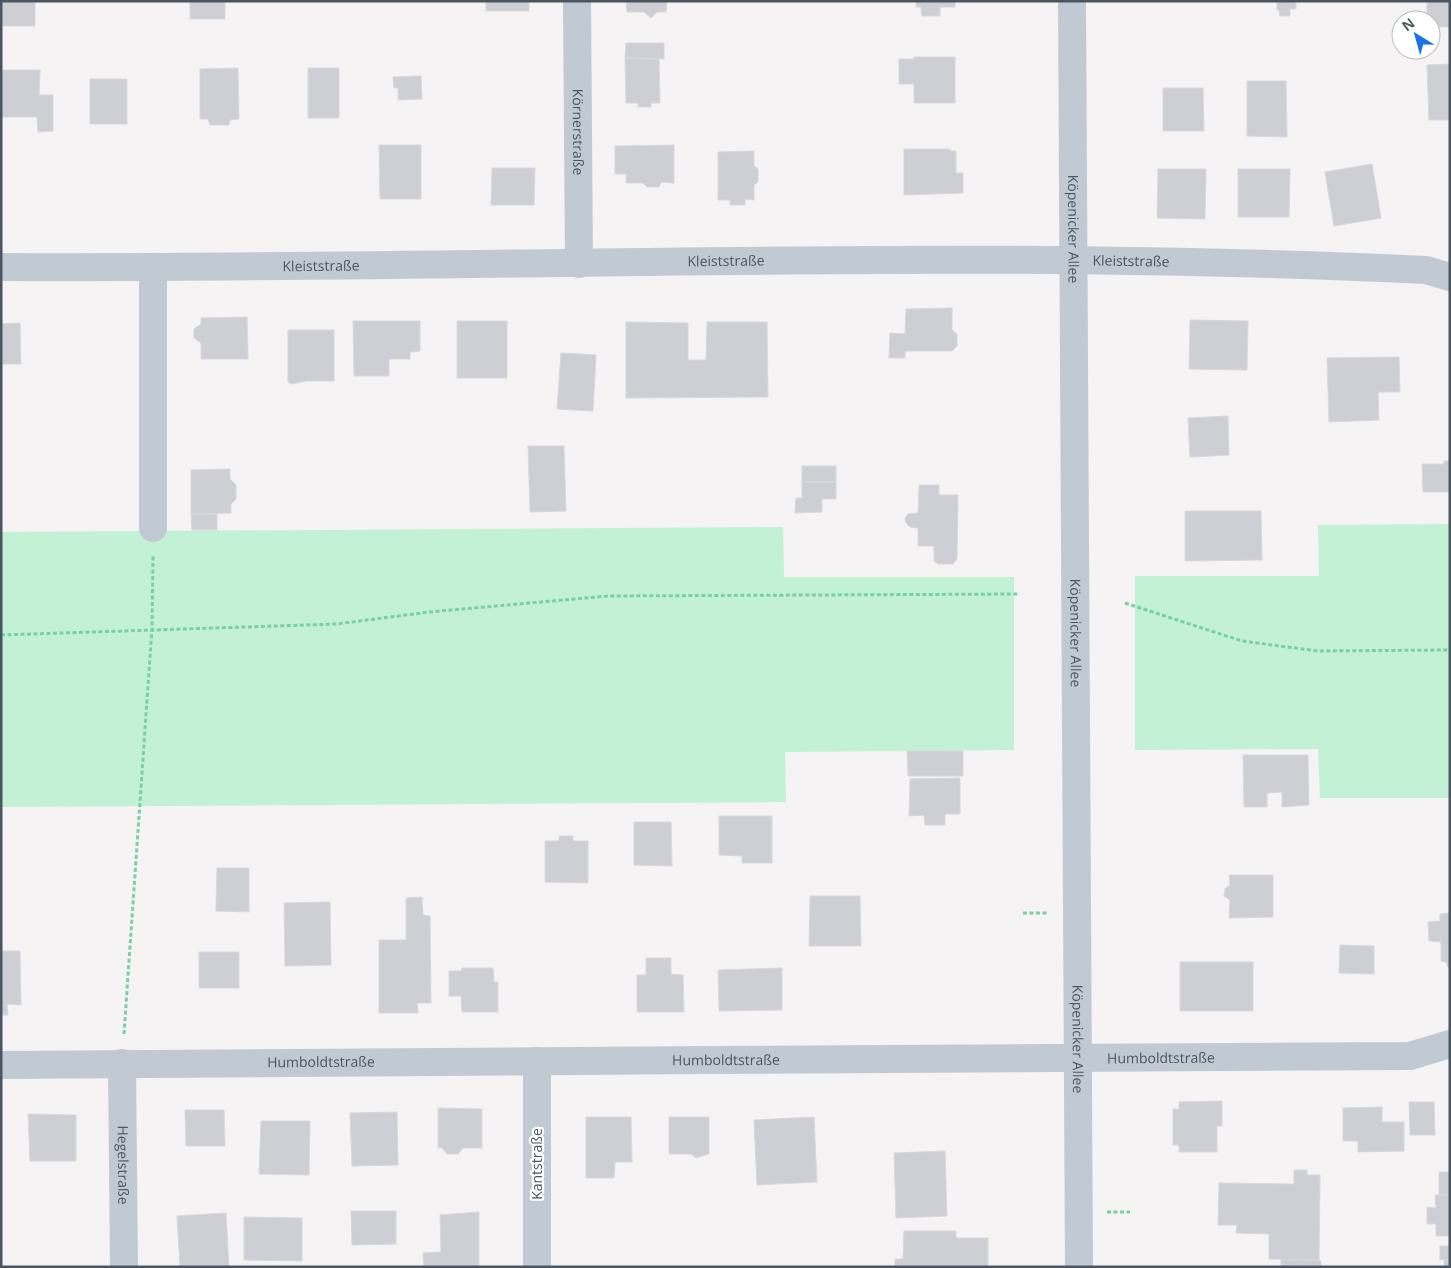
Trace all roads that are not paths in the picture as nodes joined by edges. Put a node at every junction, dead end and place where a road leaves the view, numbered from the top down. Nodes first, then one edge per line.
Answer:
1 (577, 1) edge
2 (1072, 1) edge
3 (1073, 260) junction
4 (579, 264) junction
5 (1, 267) edge
6 (153, 268) junction
7 (1450, 277) edge
8 (153, 528) road end
9 (1450, 1044) edge
10 (536, 1060) junction
11 (1078, 1060) junction
12 (122, 1063) junction
13 (1, 1065) edge
14 (124, 1267) edge
15 (537, 1267) edge
16 (1079, 1267) edge

1 - 4 street, Körnerstraße
2 - 3 street, Köpenicker Allee
3 - 4 street, Kleiststraße
3 - 7 street, Kleiststraße
3 - 11 street, Köpenicker Allee
4 - 6 street, Kleiststraße
5 - 6 street, Kleiststraße
6 - 8 street
9 - 11 street, Humboldtstraße
10 - 11 street, Humboldtstraße
10 - 12 street, Humboldtstraße
10 - 15 street, Kantstraße
11 - 16 street, Köpenicker Allee
12 - 13 street, Humboldtstraße
12 - 14 street, Hegelstraße

